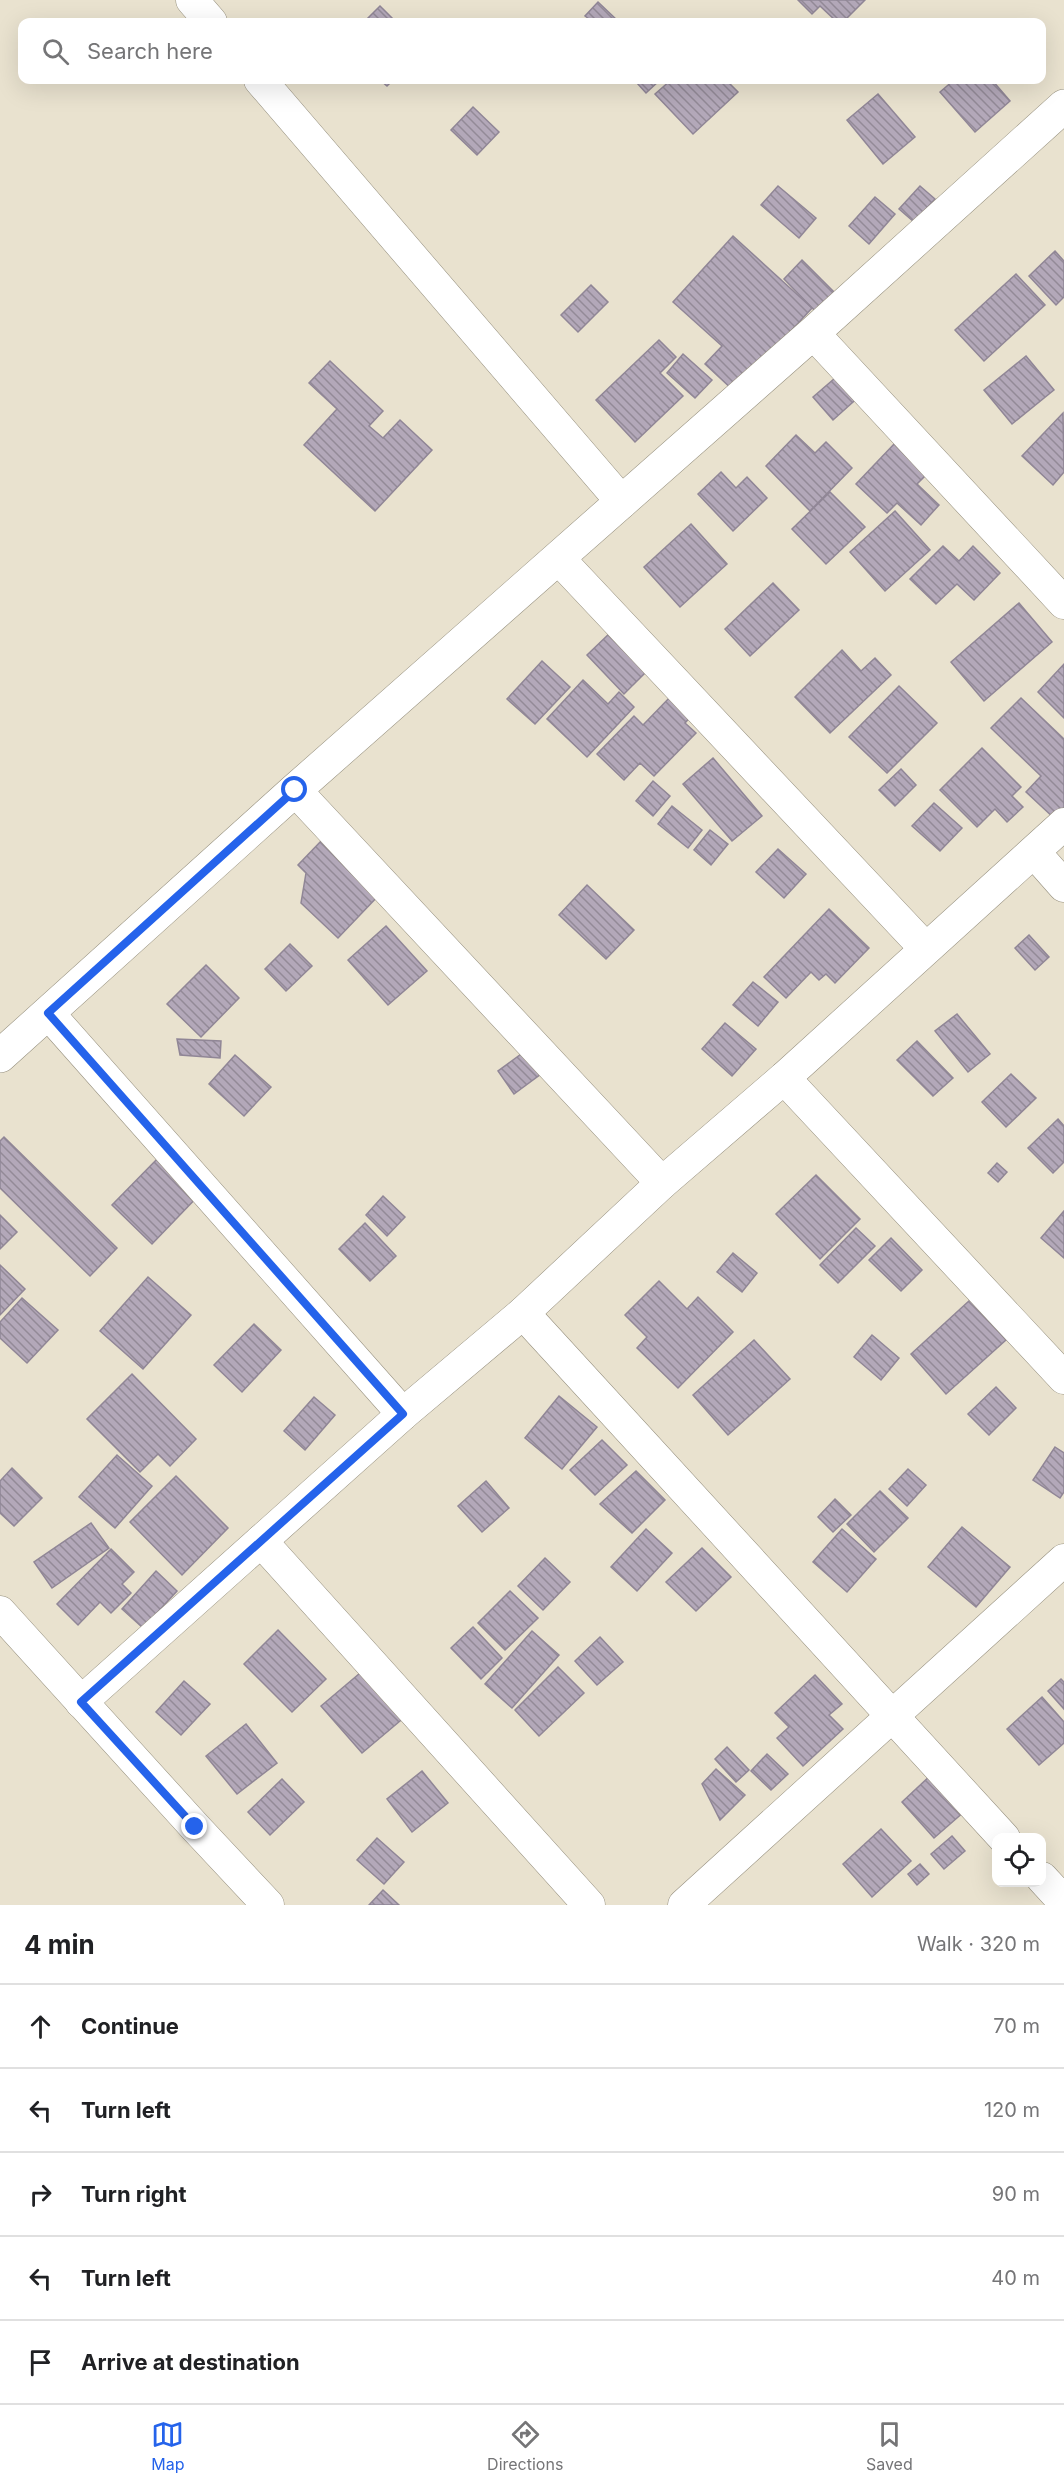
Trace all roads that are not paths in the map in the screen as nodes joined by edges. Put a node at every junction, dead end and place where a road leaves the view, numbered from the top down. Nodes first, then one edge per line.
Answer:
1 (192, 0) edge
2 (208, 18) edge
3 (263, 84) edge
4 (1064, 106) edge
5 (813, 333) junction
6 (622, 502) junction
7 (559, 559) junction
8 (1064, 603) edge
9 (295, 790) junction
10 (1064, 824) edge
11 (1034, 852) junction
12 (1064, 886) edge
13 (925, 948) junction
14 (48, 1013) junction
15 (0, 1056) edge
16 (784, 1078) junction
17 (662, 1183) junction
18 (523, 1313) junction
19 (1064, 1378) edge
20 (403, 1414) junction
21 (261, 1541) junction
22 (1064, 1560) edge
23 (0, 1611) edge
24 (81, 1702) junction
25 (890, 1716) junction
26 (999, 1833) edge
27 (1046, 1883) edge
28 (1064, 1902) edge
29 (268, 1905) edge
30 (589, 1905) edge
31 (684, 1905) edge

1 - 2 street
3 - 6 street
4 - 5 main road
5 - 6 main road
5 - 8 street
6 - 7 main road
7 - 9 main road
7 - 13 street
9 - 14 main road
9 - 17 street
10 - 11 street
11 - 12 street
11 - 13 street
13 - 16 street
14 - 15 main road
14 - 20 street
16 - 17 street
16 - 19 street
17 - 18 street
18 - 20 street
18 - 25 street
20 - 21 street
21 - 24 street
21 - 30 street
22 - 25 street
23 - 24 street
24 - 29 street
25 - 26 street
25 - 31 street
27 - 28 street

